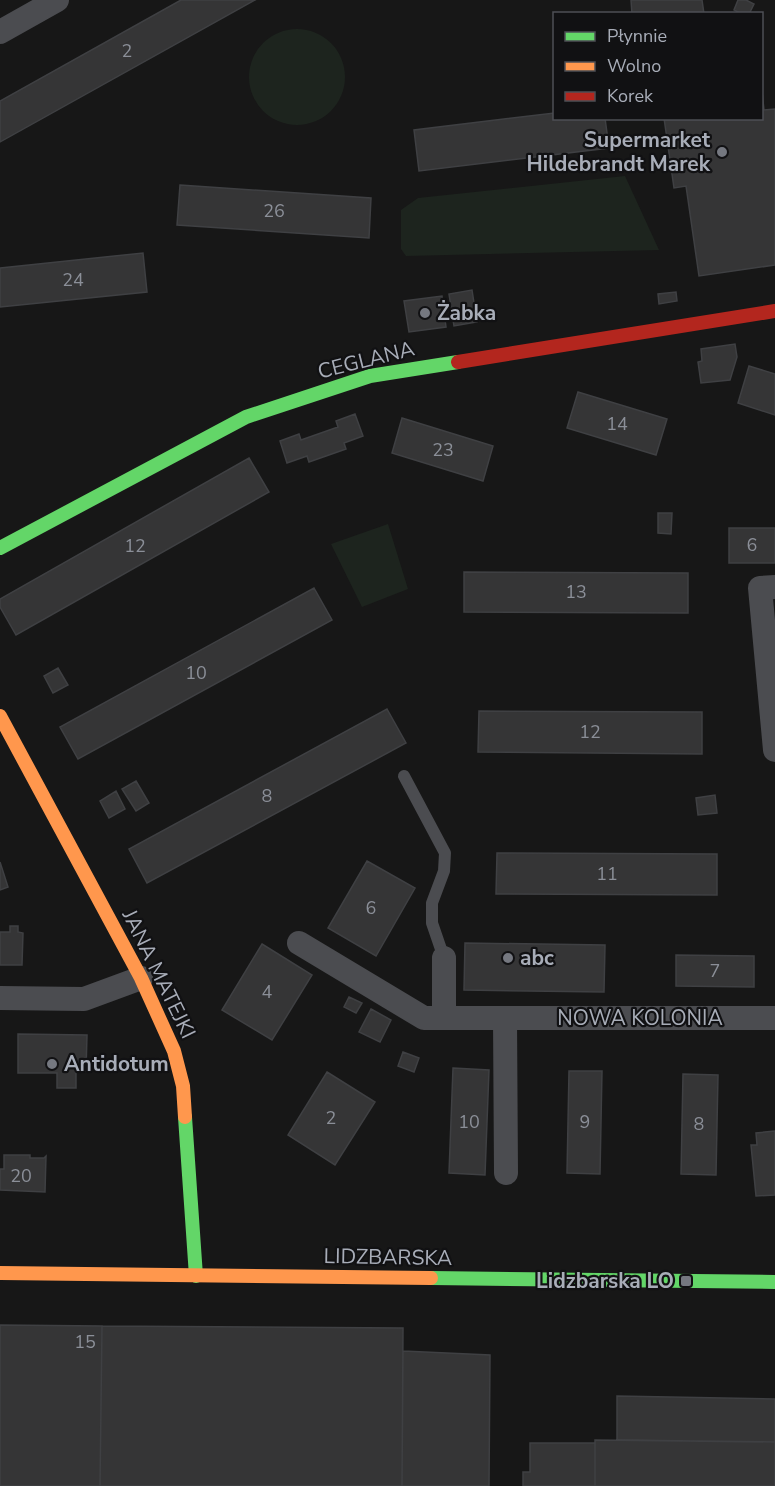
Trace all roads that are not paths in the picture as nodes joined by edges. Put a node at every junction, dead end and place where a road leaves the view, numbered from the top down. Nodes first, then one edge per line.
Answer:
1 (57, 0) edge
2 (0, 32) edge
3 (775, 311) edge
4 (0, 549) edge
5 (767, 588) edge
6 (773, 713) edge
7 (0, 716) edge
8 (775, 750) edge
9 (404, 776) dead end
10 (299, 943) dead end
11 (444, 957) joint
12 (141, 978) junction
13 (0, 998) edge
14 (444, 1018) junction
15 (506, 1018) junction
16 (775, 1018) edge
17 (506, 1173) dead end
18 (0, 1273) edge
19 (196, 1276) junction
20 (775, 1282) edge

1 - 2 street
3 - 4 street, CEGLANA
5 - 6 street
6 - 8 street
7 - 12 street, JANA MATEJKI
9 - 11 lane
10 - 14 street, NOWA KOLONIA
11 - 14 street
12 - 13 street
12 - 19 street, JANA MATEJKI
14 - 15 street, NOWA KOLONIA
15 - 16 street, NOWA KOLONIA
15 - 17 street
18 - 19 street, LIDZBARSKA
19 - 20 street, LIDZBARSKA

